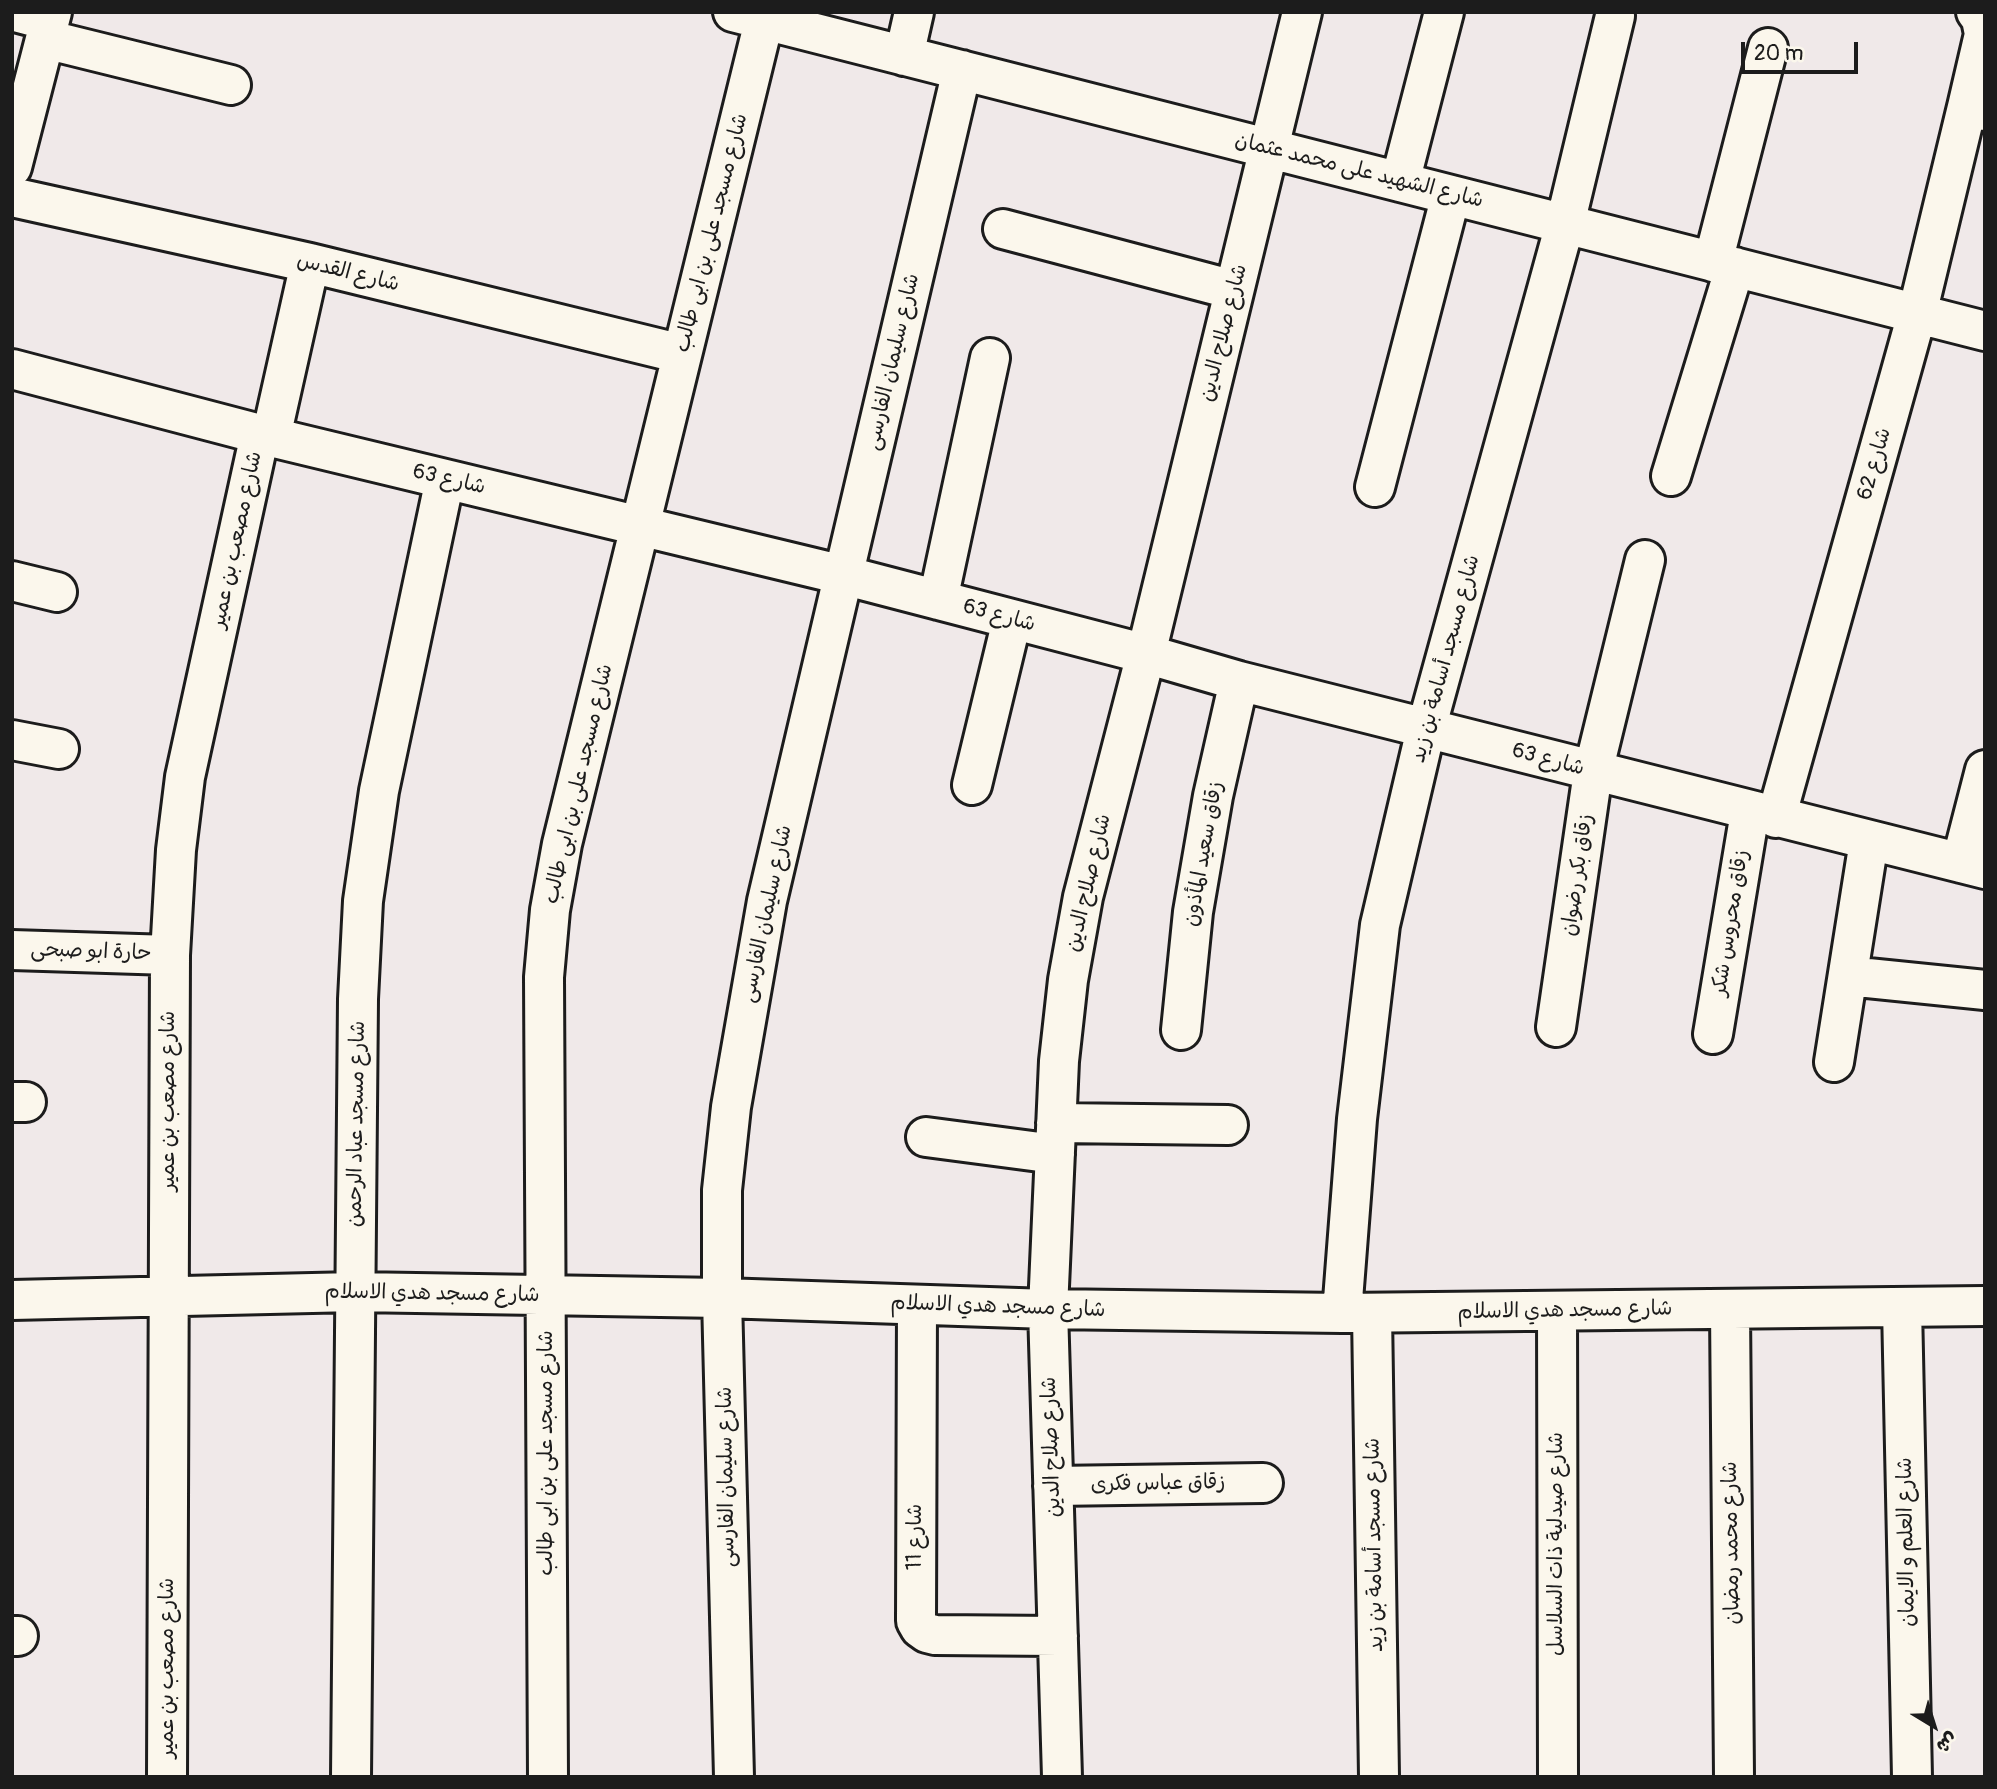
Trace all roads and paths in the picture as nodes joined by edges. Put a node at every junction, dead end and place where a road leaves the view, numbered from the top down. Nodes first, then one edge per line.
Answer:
1 (914, 12) edge
2 (1302, 12) edge
3 (1444, 12) edge
4 (1976, 12) edge
5 (748, 16) edge
6 (1615, 16) dead end
7 (40, 21) edge
8 (1768, 48) dead end
9 (904, 55) junction
10 (962, 70) junction
11 (230, 85) dead end
12 (1976, 109) edge
13 (1269, 149) junction
14 (12, 167) edge
15 (1400, 182) junction
16 (1451, 195) junction
17 (12, 197) edge
18 (1565, 224) junction
19 (1003, 229) dead end
20 (310, 263) junction
21 (1724, 265) junction
22 (1234, 290) junction
23 (1917, 314) junction
24 (1985, 331) edge
25 (682, 354) junction
26 (990, 358) dead end
27 (12, 369) edge
28 (265, 435) junction
29 (1671, 475) dead end
30 (445, 479) junction
31 (1375, 487) dead end
32 (640, 526) junction
33 (1645, 561) dead end
34 (843, 575) junction
35 (12, 581) edge
36 (57, 592) dead end
37 (938, 600) junction
38 (1012, 620) junction
39 (1146, 654) junction
40 (1239, 681) junction
41 (1426, 729) junction
42 (12, 740) edge
43 (59, 749) dead end
44 (1985, 770) edge
45 (1593, 772) junction
46 (972, 785) dead end
47 (1763, 815) junction
48 (1869, 841) junction
49 (1973, 866) edge
50 (12, 950) edge
51 (170, 955) junction
52 (1848, 976) junction
53 (1985, 990) edge
54 (1556, 1027) dead end
55 (1181, 1030) dead end
56 (1713, 1034) dead end
57 (1834, 1062) dead end
58 (1228, 1125) dead end
59 (926, 1137) dead end
60 (1055, 1139) junction
61 (355, 1292) junction
62 (546, 1296) junction
63 (169, 1297) junction
64 (722, 1298) junction
65 (12, 1300) edge
66 (917, 1305) junction
67 (1985, 1306) edge
68 (1902, 1307) junction
69 (1730, 1308) junction
70 (1048, 1309) junction
71 (1557, 1311) junction
72 (1357, 1313) junction
73 (1263, 1483) dead end
74 (1053, 1486) junction
75 (1058, 1636) junction
76 (167, 1777) edge
77 (351, 1777) edge
78 (548, 1777) edge
79 (734, 1777) edge
80 (1062, 1777) edge
81 (1379, 1777) edge
82 (1558, 1777) edge
83 (1734, 1777) edge
84 (1912, 1777) edge

1 - 9 street
2 - 13 street, شارع صلاح الدين
3 - 15 street
4 - 12 street, شارع 62
5 - 9 street, شارع الشهيد على محمد عثمان
5 - 25 street, شارع مسجد على بن ابى طالب
6 - 18 street, شارع مسجد أسامة بن زيد
7 - 11 street
7 - 14 street
8 - 21 street
9 - 10 street, شارع الشهيد على محمد عثمان
10 - 13 street, شارع الشهيد على محمد عثمان
10 - 34 street, شارع سليمان الفارسى
12 - 23 street, شارع 62
13 - 15 street, شارع الشهيد على محمد عثمان
13 - 22 street, شارع صلاح الدين
15 - 16 street, شارع الشهيد على محمد عثمان
16 - 18 street, شارع الشهيد على محمد عثمان
16 - 31 street
17 - 20 street, شارع القدس
18 - 21 street, شارع الشهيد على محمد عثمان
18 - 41 street, شارع مسجد أسامة بن زيد
19 - 22 street
20 - 25 street, شارع القدس
20 - 28 street, شارع مصعب بن عمير
21 - 23 street, شارع الشهيد على محمد عثمان
21 - 29 street
22 - 39 street, شارع صلاح الدين
23 - 24 street, شارع الشهيد على محمد عثمان
23 - 47 street, شارع 62
25 - 32 street, شارع مسجد على بن ابى طالب
26 - 37 street
27 - 28 street, شارع 63
28 - 30 street, شارع 63
28 - 51 street, شارع مصعب بن عمير
30 - 32 street, شارع 63
30 - 61 street, شارع مسجد عباد الرحمن
32 - 34 street, شارع 63
32 - 62 street, شارع مسجد على بن ابى طالب
33 - 45 street, زقاق بكر رضوان
34 - 37 street, شارع 63
34 - 64 street, شارع سليمان الفارسى
35 - 36 street
37 - 38 street, شارع 63
38 - 39 street, شارع 63
38 - 46 street
39 - 40 street, شارع 63
39 - 60 street, شارع صلاح الدين
40 - 41 street, شارع 63
40 - 55 street, زقاق سعيد المأذون
41 - 45 street, شارع 63
41 - 72 street, شارع مسجد أسامة بن زيد
42 - 43 street
44 - 49 street
45 - 47 street, شارع 63
45 - 54 street, زقاق بكر رضوان
47 - 48 street, شارع 63
47 - 56 street, زقاق محروس شكر
48 - 49 street, شارع 63
48 - 52 street
50 - 51 street, حارة ابو صبحى
51 - 63 street, شارع مصعب بن عمير
52 - 53 street
52 - 57 street
58 - 60 street
59 - 60 street
60 - 70 street, شارع صلاح الدين
61 - 62 street, شارع مسجد هدي الاسلام
61 - 63 street, شارع مسجد هدي الاسلام
61 - 77 street, شارع مسجد عباد الرحمن
62 - 64 street, شارع مسجد هدي الاسلام
62 - 78 street, شارع مسجد على بن ابى طالب
63 - 65 street, شارع مسجد هدي الاسلام
63 - 76 street, شارع مصعب بن عمير
64 - 66 street, شارع مسجد هدي الاسلام
64 - 79 street, شارع سليمان الفارسى
66 - 70 street, شارع مسجد هدي الاسلام
66 - 75 street, شارع 11
67 - 68 street, شارع مسجد هدي الاسلام
68 - 69 street, شارع مسجد هدي الاسلام
68 - 84 street, شارع العلم و الايمان
69 - 71 street, شارع مسجد هدي الاسلام
69 - 83 street, شارع محمد رمضان
70 - 72 street, شارع مسجد هدي الاسلام
70 - 74 street, شارع صلاح الدين
71 - 72 street, شارع مسجد هدي الاسلام
71 - 82 street, شارع صيدلية ذات السلاسل
72 - 81 street, شارع مسجد أسامة بن زيد
73 - 74 street, زقاق عباس فكرى
74 - 75 street, شارع صلاح الدين
75 - 80 street, شارع صلاح الدين

